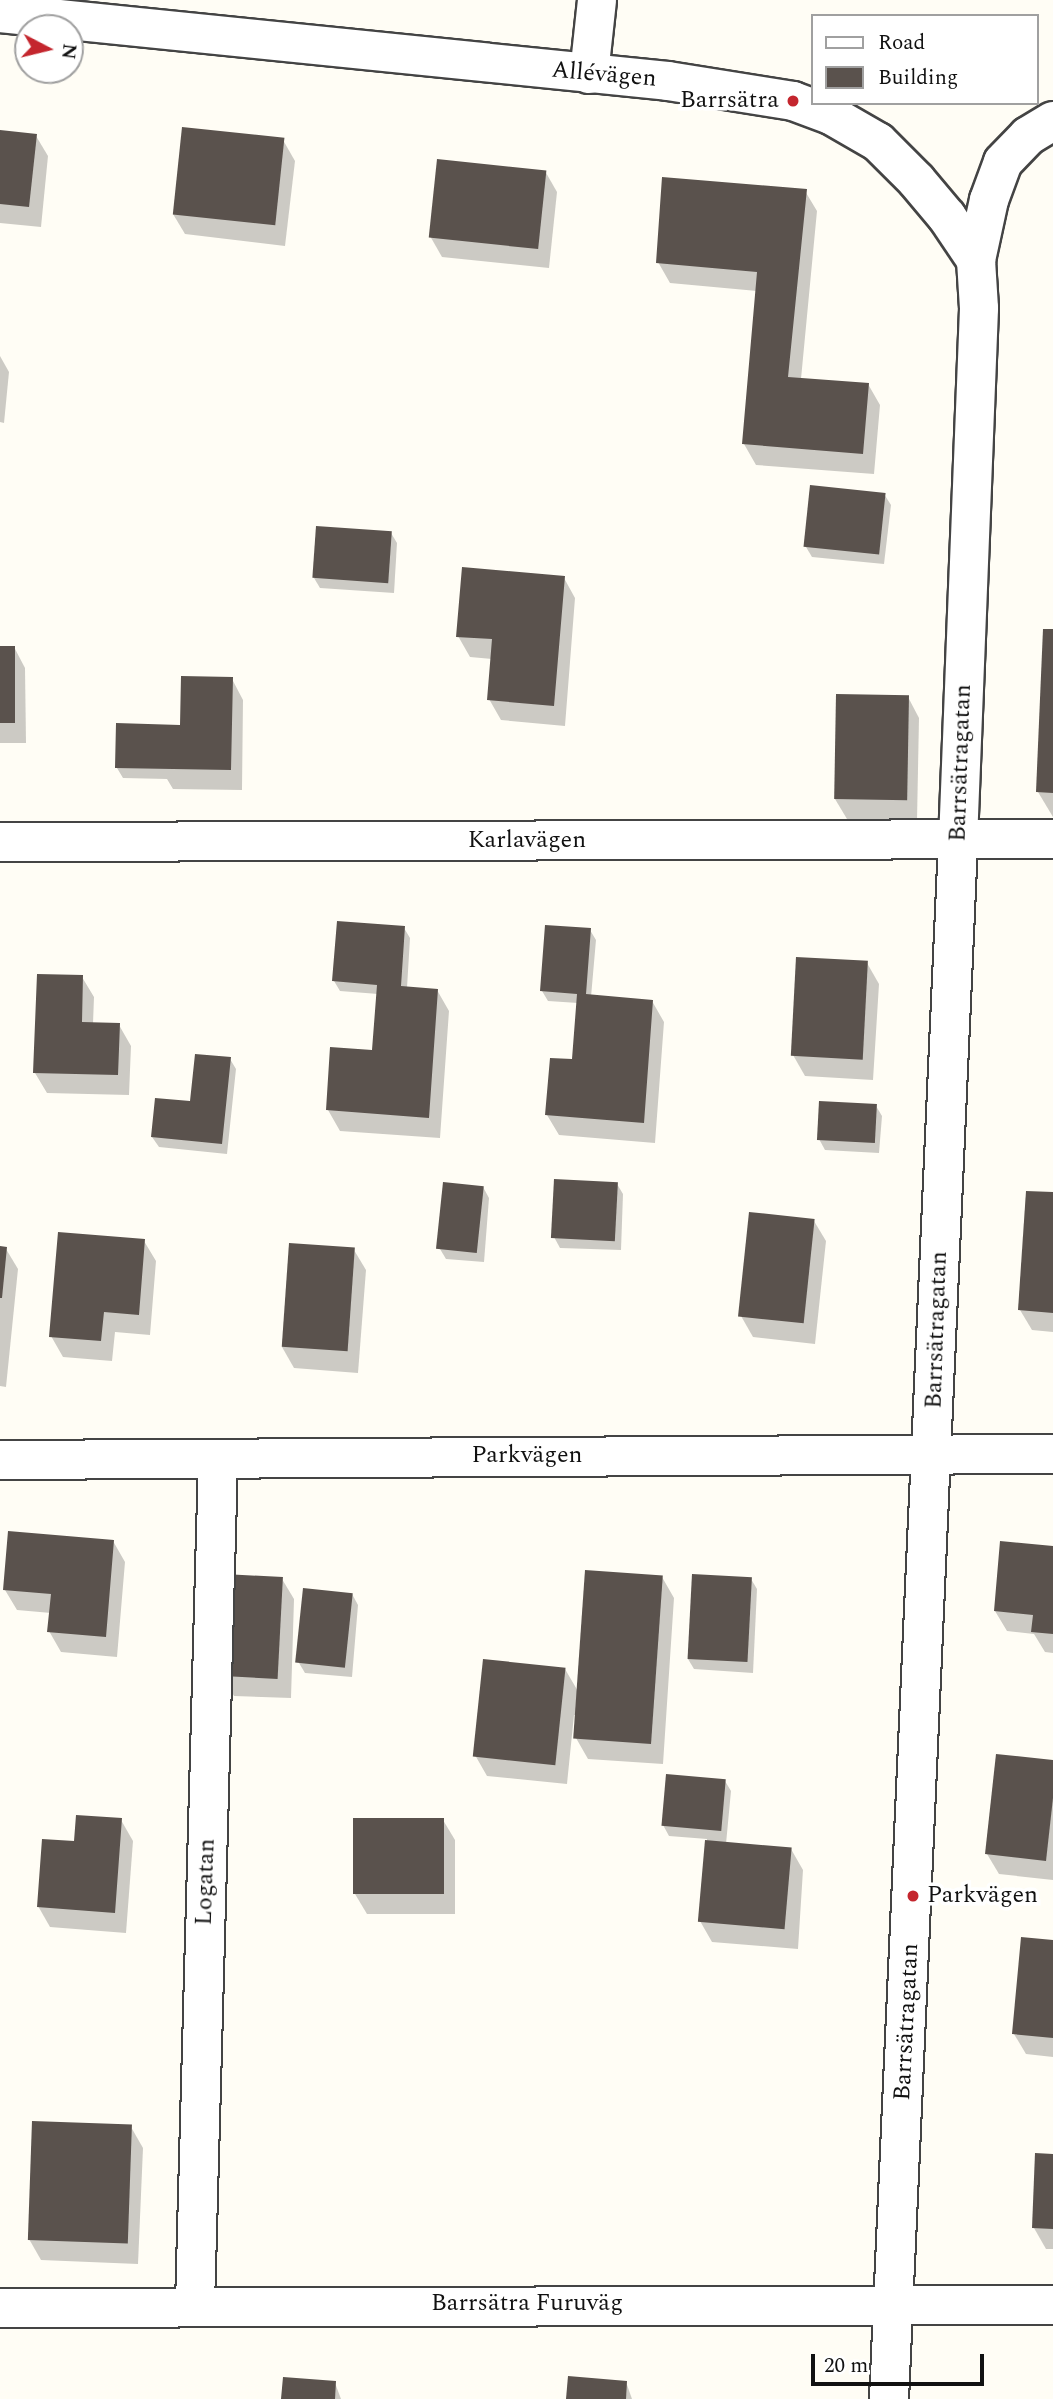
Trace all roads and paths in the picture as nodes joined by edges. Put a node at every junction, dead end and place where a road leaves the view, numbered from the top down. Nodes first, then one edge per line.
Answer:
1 (597, 0) edge
2 (0, 13) edge
3 (589, 74) junction
4 (1053, 121) edge
5 (976, 260) junction
6 (1053, 839) edge
7 (958, 841) junction
8 (0, 842) edge
9 (932, 1453) junction
10 (1053, 1454) edge
11 (218, 1459) junction
12 (0, 1460) edge
13 (893, 2303) junction
14 (195, 2305) junction
15 (1053, 2305) edge
16 (0, 2308) edge
17 (889, 2399) edge

1 - 3 street
2 - 3 street, Allévägen
3 - 5 street, Allévägen
4 - 5 street
5 - 7 street, Barrsätragatan
6 - 7 street, Karlavägen
7 - 8 street, Karlavägen
7 - 9 street, Barrsätragatan
9 - 10 street, Parkvägen
9 - 11 street, Parkvägen
9 - 13 street, Barrsätragatan
11 - 12 street, Parkvägen
11 - 14 street, Logatan
13 - 14 street, Barrsätra Furuväg
13 - 15 street, Barrsätra Furuväg
13 - 17 street, Barrsätragatan
14 - 16 street, Barrsätra Furuväg

